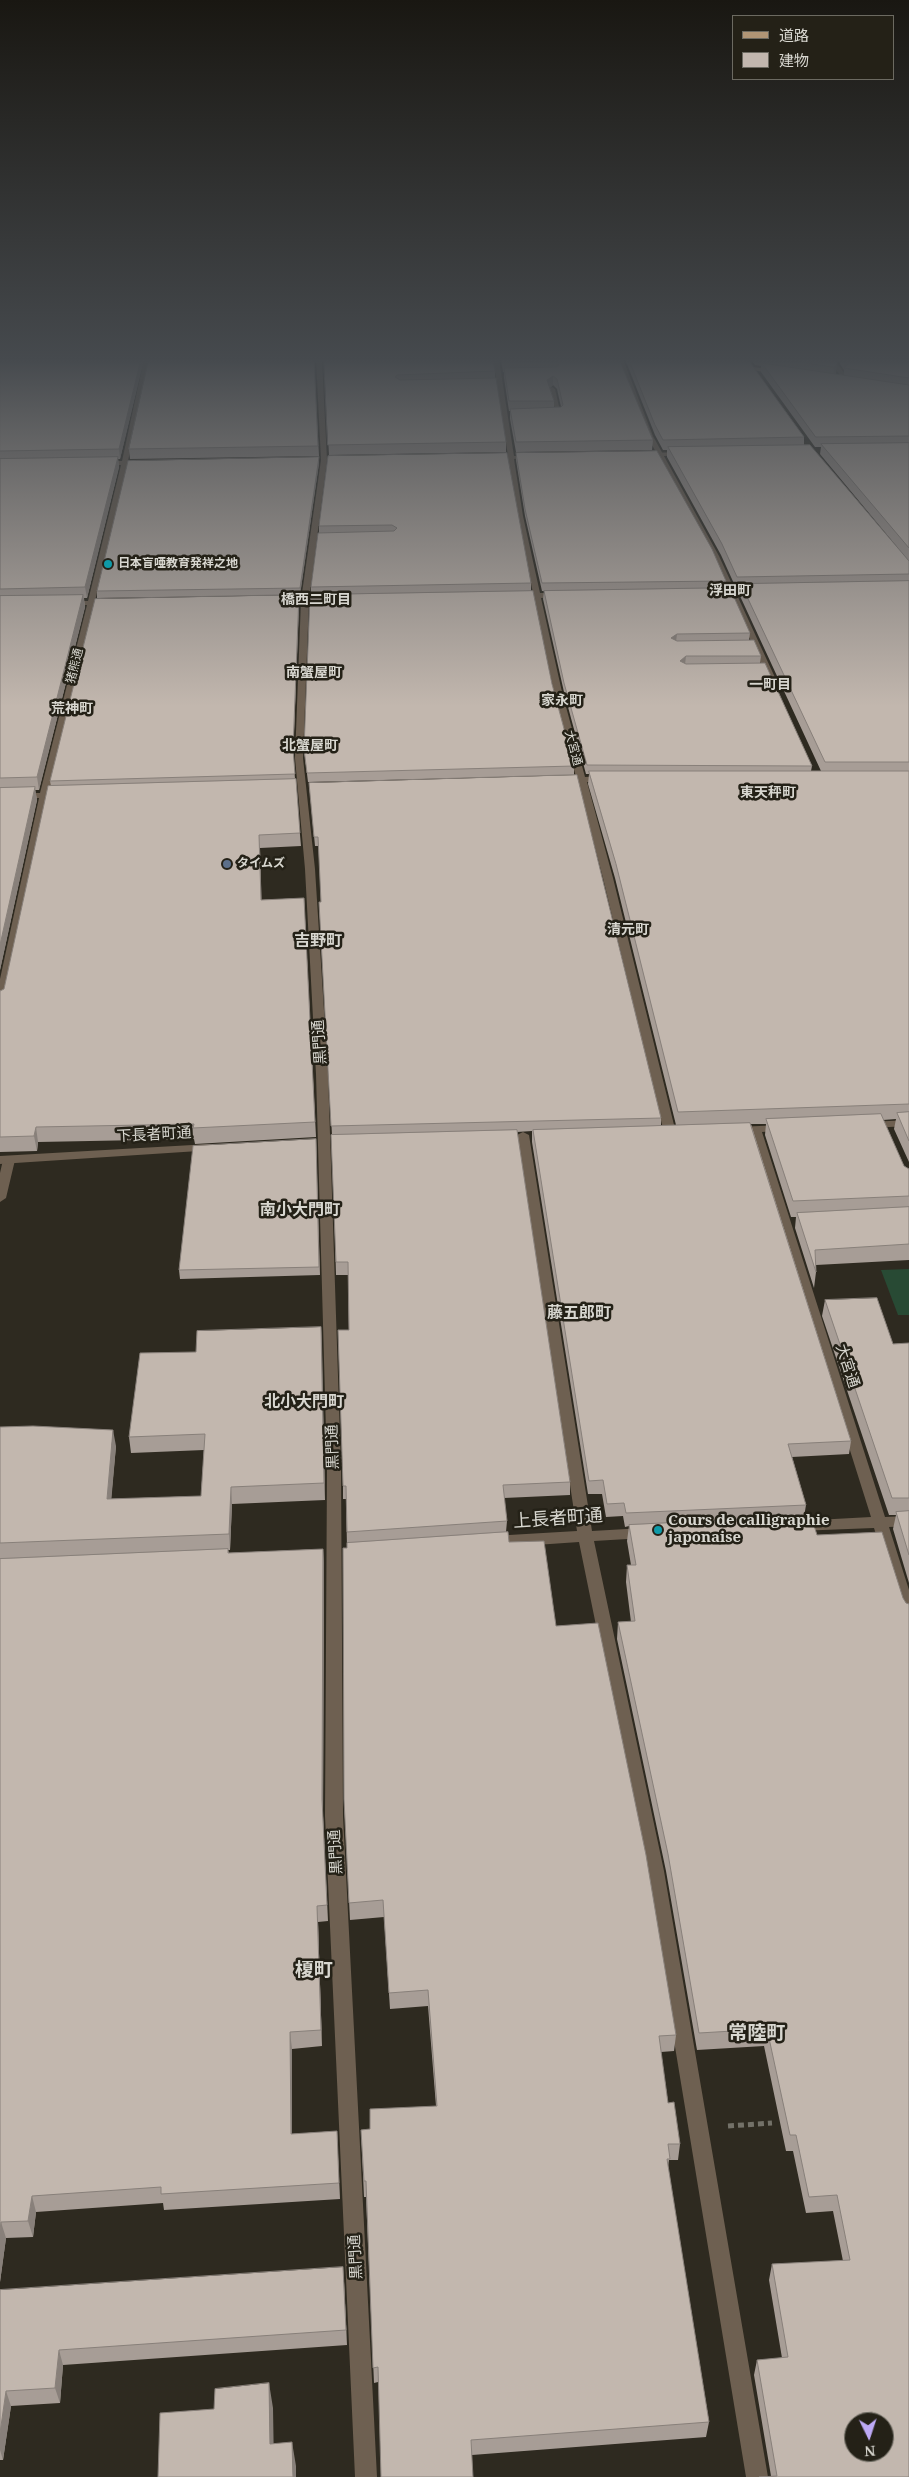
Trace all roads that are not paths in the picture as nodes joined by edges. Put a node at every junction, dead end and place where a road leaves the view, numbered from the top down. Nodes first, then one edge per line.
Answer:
1 (121, 475) edge
2 (323, 475) edge
3 (514, 475) edge
4 (671, 475) edge
5 (771, 591) edge
6 (702, 592) edge
7 (731, 592) junction
8 (537, 595) junction
9 (566, 595) edge
10 (508, 596) edge
11 (119, 602) edge
12 (90, 603) junction
13 (54, 604) edge
14 (746, 645) edge
15 (756, 645) junction
16 (758, 668) edge
17 (767, 668) junction
18 (777, 690) edge
19 (582, 779) junction
20 (611, 779) edge
21 (553, 780) edge
22 (74, 794) edge
23 (44, 795) junction
24 (0, 796) edge
25 (0, 1003) edge
26 (909, 1123) edge
27 (884, 1124) junction
28 (854, 1125) edge
29 (795, 1128) edge
30 (755, 1129) junction
31 (727, 1130) edge
32 (670, 1133) edge
33 (523, 1135) dead end
34 (891, 1140) edge
35 (225, 1147) edge
36 (4, 1160) edge
37 (0, 1198) edge
38 (909, 1521) edge
39 (880, 1522) junction
40 (782, 1527) edge
41 (664, 1532) edge
42 (585, 1536) junction
43 (479, 1543) edge
44 (353, 1552) edge
45 (314, 1554) edge
46 (334, 1554) junction
47 (909, 1614) edge
48 (366, 2477) edge
49 (757, 2477) edge

1 - 12 street, 猪熊通
2 - 46 street, 黒門通
3 - 8 street, 大宮通
4 - 7 street
5 - 7 street
6 - 7 street
7 - 15 street
8 - 9 street
8 - 10 street
8 - 19 street, 大宮通
11 - 12 street
12 - 13 street
12 - 23 street, 猪熊通
14 - 15 street
15 - 17 street
16 - 17 street
17 - 18 street
19 - 20 street
19 - 21 street
19 - 32 street, 大宮通
22 - 23 street
23 - 24 street
23 - 25 street, 猪熊通
26 - 27 street
27 - 28 street
27 - 34 street
29 - 30 street
30 - 31 street
30 - 39 street, 大宮通
33 - 42 street
35 - 36 street, 下長者町通
36 - 37 street
38 - 39 street
39 - 40 street
39 - 47 street, 大宮通
41 - 42 street, 上長者町通
42 - 43 street, 上長者町通
42 - 49 street
44 - 46 street
45 - 46 street
46 - 48 street, 黒門通

